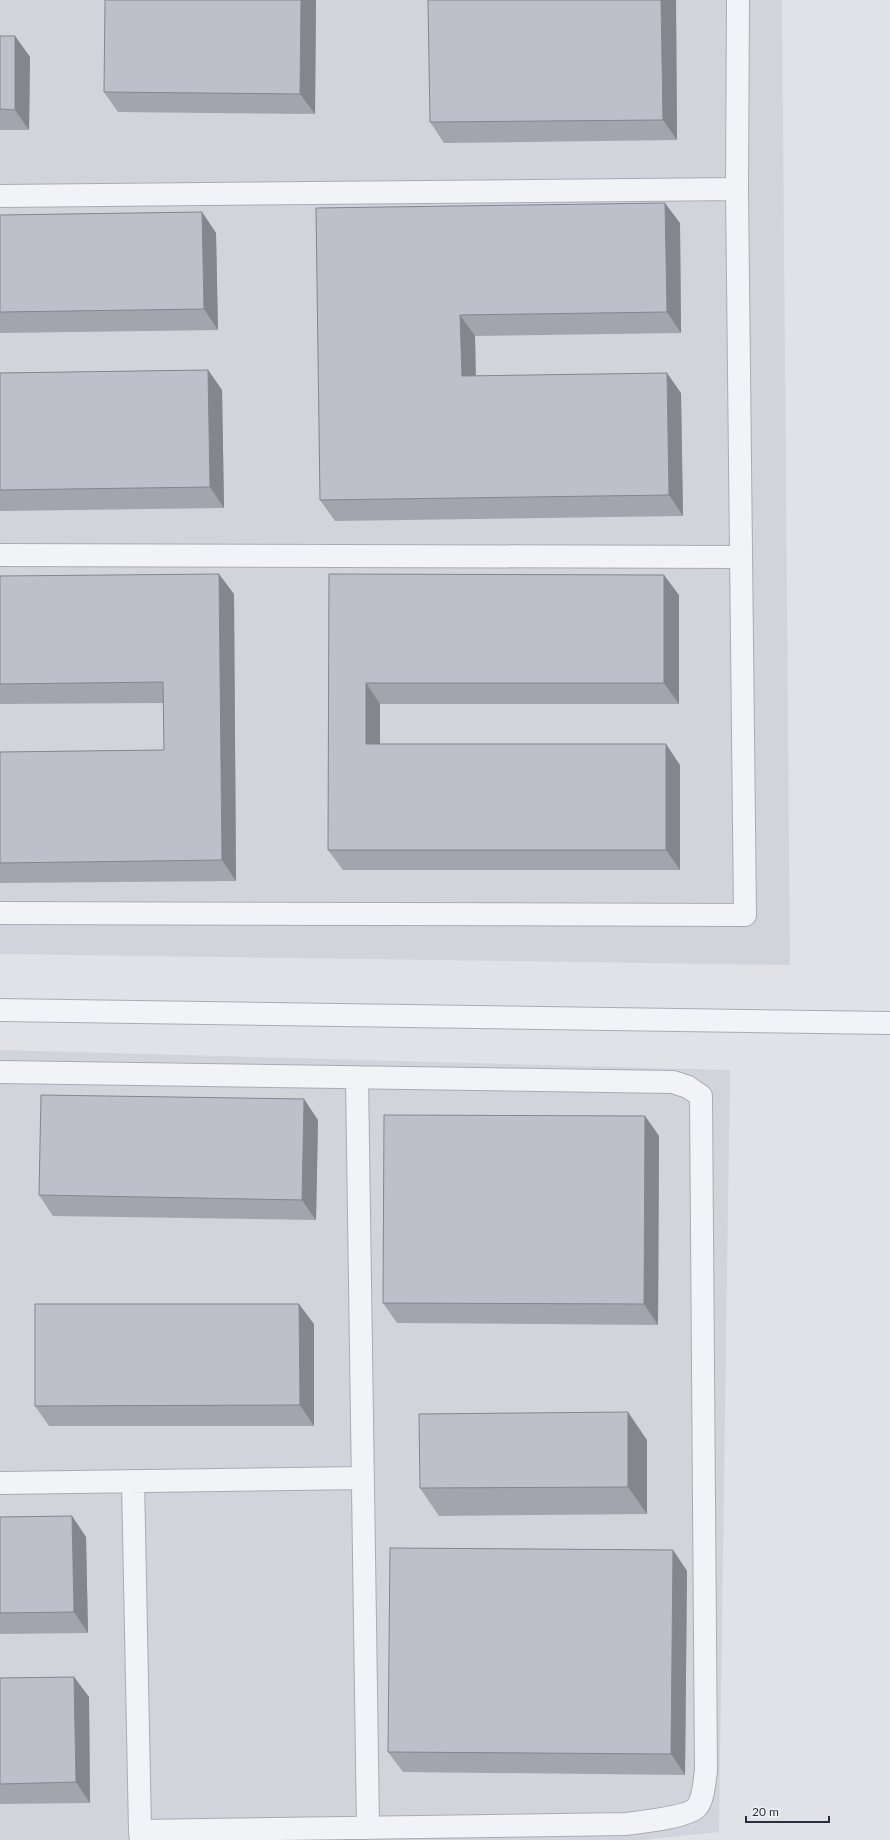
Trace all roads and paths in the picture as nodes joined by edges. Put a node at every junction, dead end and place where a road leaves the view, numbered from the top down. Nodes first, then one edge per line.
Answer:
1 (738, 0) edge
2 (737, 189) junction
3 (0, 196) edge
4 (0, 555) edge
5 (741, 557) junction
6 (0, 913) edge
7 (0, 1010) edge
8 (890, 1022) edge
9 (0, 1072) edge
10 (357, 1077) junction
11 (363, 1478) junction
12 (133, 1481) junction
13 (0, 1483) edge
14 (368, 1828) junction
15 (141, 1836) edge

1 - 2 street
2 - 3 street
2 - 5 street
4 - 5 street
5 - 6 street
7 - 8 street
9 - 10 street
10 - 11 street
10 - 14 street
11 - 12 street
11 - 14 street
12 - 13 street
12 - 15 street
14 - 15 street

